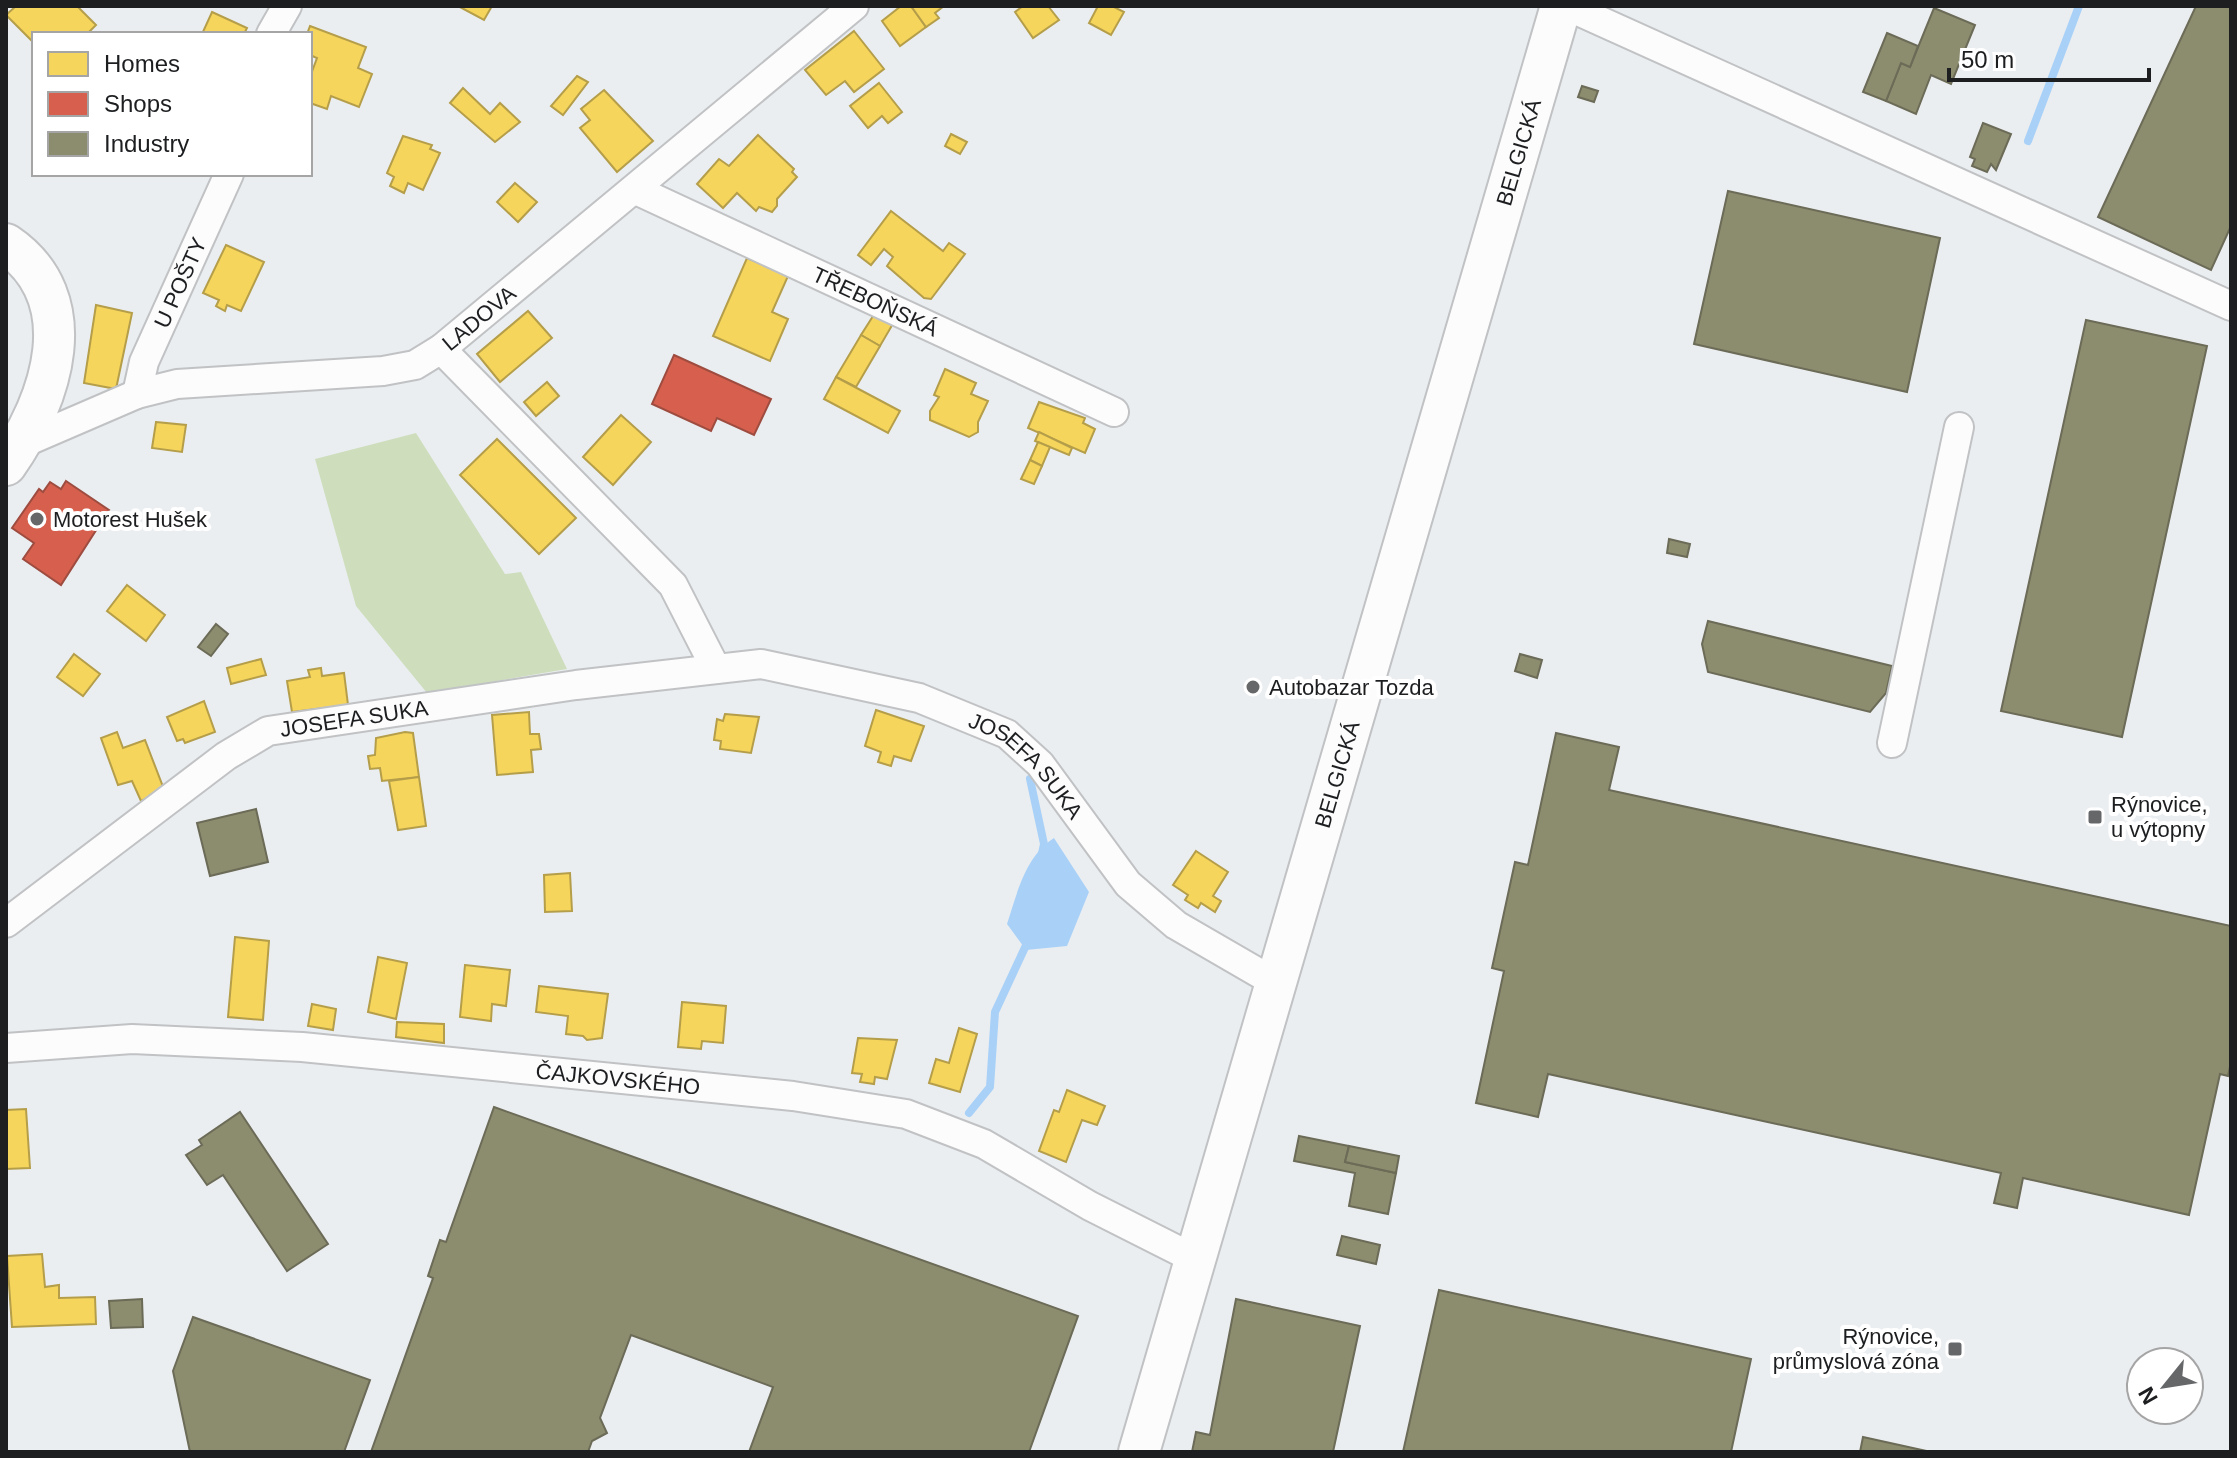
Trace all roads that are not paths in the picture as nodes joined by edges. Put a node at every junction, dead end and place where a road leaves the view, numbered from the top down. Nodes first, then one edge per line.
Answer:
1 (287, 6) edge
2 (854, 6) edge
3 (1561, 6) edge
4 (1567, 6) edge
5 (272, 32) edge
6 (228, 176) edge
7 (636, 190) junction
8 (6, 244) edge
9 (2231, 306) edge
10 (441, 349) junction
11 (137, 394) junction
12 (1114, 412) dead end
13 (1959, 427) dead end
14 (14, 454) edge
15 (716, 669) junction
16 (1892, 743) dead end
17 (6, 923) edge
18 (1276, 983) junction
19 (6, 1048) edge
20 (1195, 1259) junction
21 (1139, 1452) edge

1 - 5 street
2 - 7 street, LADOVA
3 - 18 street, BELGICKÁ
4 - 9 street
6 - 11 street, U POŠTY
7 - 10 street, LADOVA
7 - 12 street, TŘEBOŇSKÁ
8 - 14 street
10 - 11 street, LADOVA
10 - 15 street
11 - 14 street, LADOVA
13 - 16 street
15 - 17 street, JOSEFA SUKA
15 - 18 street, JOSEFA SUKA
18 - 20 street, BELGICKÁ
19 - 20 street, ČAJKOVSKÉHO
20 - 21 street, BELGICKÁ

